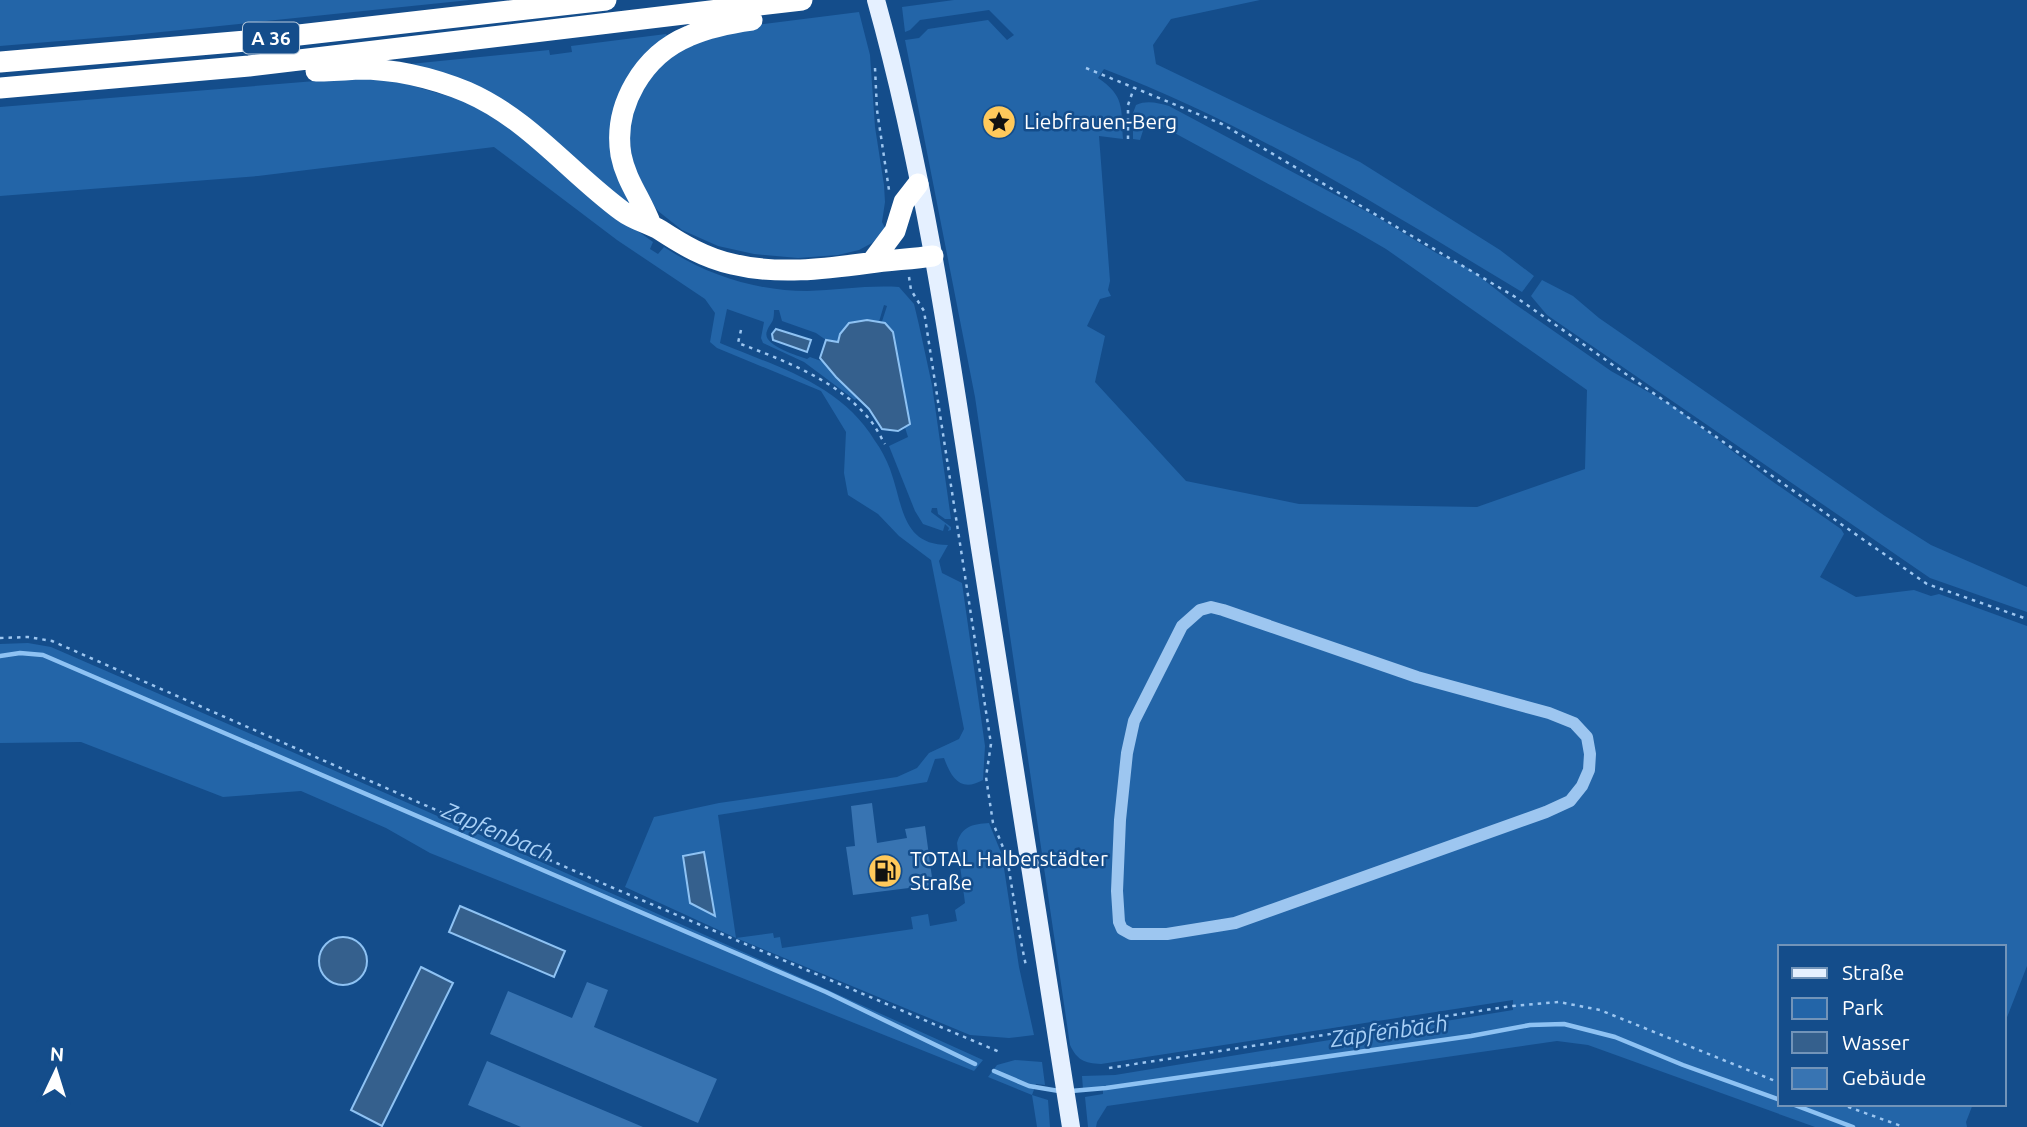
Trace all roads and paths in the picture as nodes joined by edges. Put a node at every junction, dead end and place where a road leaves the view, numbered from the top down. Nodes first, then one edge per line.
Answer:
1 (606, 0) edge
2 (802, 0) edge
3 (876, 0) edge
4 (295, 60) junction
5 (883, 61) junction
6 (0, 62) edge
7 (1086, 68) dead end
8 (0, 88) edge
9 (1134, 88) junction
10 (1128, 139) dead end
11 (918, 184) junction
12 (889, 198) dead end
13 (651, 225) junction
14 (933, 256) junction
15 (906, 259) junction
16 (871, 263) junction
17 (741, 330) dead end
18 (885, 444) dead end
19 (1200, 610) joint
20 (2027, 619) edge
21 (0, 638) edge
22 (1027, 970) dead end
23 (1002, 1053) dead end
24 (1109, 1068) dead end
25 (1778, 1082) edge
26 (1846, 1106) edge
27 (1071, 1127) edge
28 (1904, 1127) edge

1 - 6 highway, A 36
2 - 4 highway, A 36
2 - 13 highway
3 - 5 main road
4 - 8 highway, A 36
4 - 13 highway
5 - 11 main road
5 - 12 path
7 - 9 path
9 - 10 path
9 - 20 path
11 - 14 main road
11 - 16 highway
13 - 16 highway
14 - 15 highway
14 - 27 main road
15 - 16 highway
15 - 22 path
17 - 18 path
19 - 19 lane
21 - 23 path
24 - 25 path
26 - 28 path

